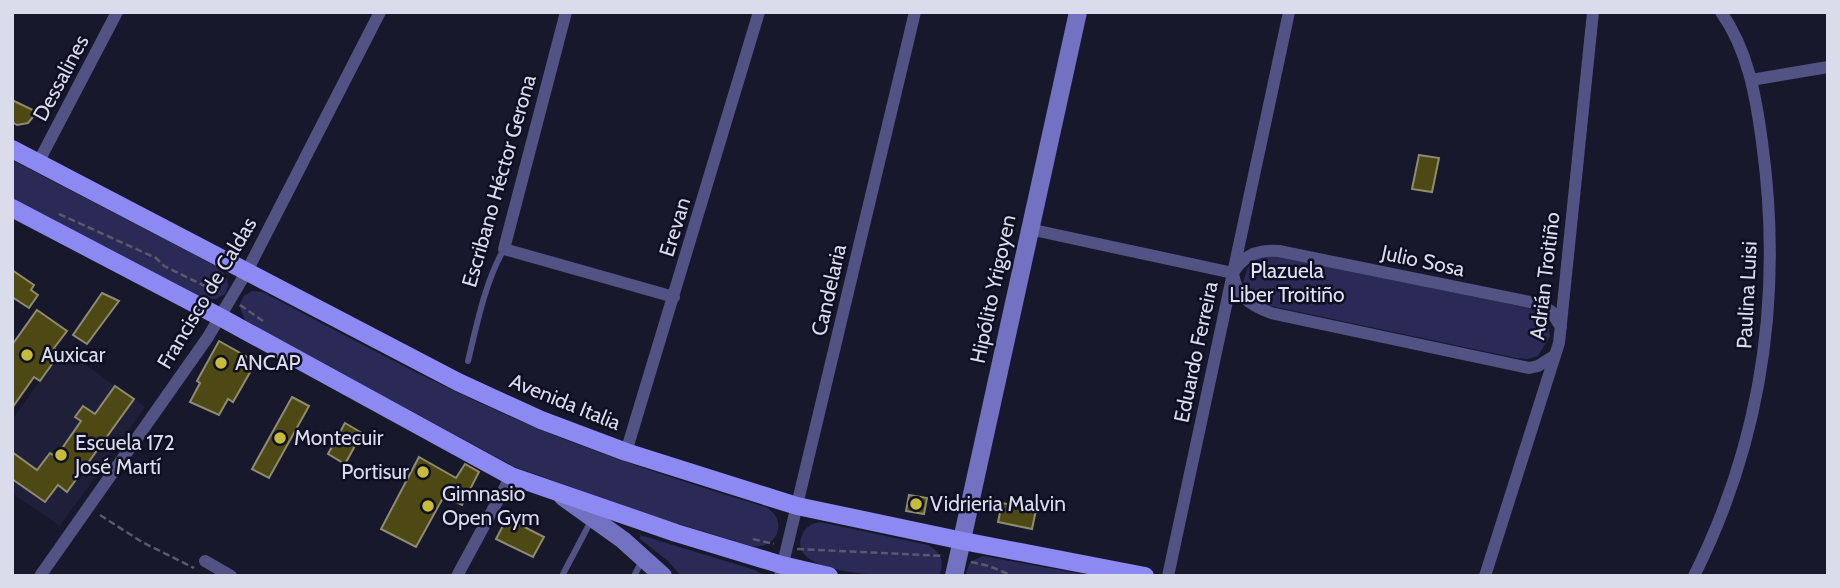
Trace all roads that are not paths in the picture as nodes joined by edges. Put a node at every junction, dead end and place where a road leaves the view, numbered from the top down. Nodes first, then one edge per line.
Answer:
1 (117, 12) edge
2 (380, 12) edge
3 (566, 12) edge
4 (759, 12) edge
5 (915, 12) edge
6 (1078, 12) edge
7 (1289, 12) edge
8 (1593, 12) edge
9 (1721, 12) edge
10 (1828, 67) edge
11 (1751, 80) junction
12 (12, 149) edge
13 (39, 161) junction
14 (12, 208) edge
15 (1029, 229) junction
16 (504, 249) junction
17 (247, 271) junction
18 (1233, 273) junction
19 (674, 297) junction
20 (220, 317) junction
21 (1561, 327) junction
22 (1554, 356) junction
23 (468, 361) dead end
24 (626, 452) junction
25 (511, 476) junction
26 (554, 491) junction
27 (797, 506) junction
28 (593, 517) junction
29 (644, 558) junction
30 (958, 559) edge
31 (205, 561) road end
32 (781, 570) edge
33 (40, 576) edge
34 (231, 576) edge
35 (457, 576) edge
36 (562, 576) edge
37 (634, 576) edge
38 (663, 576) edge
39 (829, 576) edge
40 (1145, 576) edge
41 (1168, 576) edge
42 (1485, 576) edge
43 (1694, 576) edge

1 - 13 street, Dessalines
2 - 17 street, Francisco de Caldas
3 - 16 street, Escribano Héctor Gerona
4 - 19 street, Erevan
5 - 27 street, Candelaria
6 - 15 street, Hipólito Yrigoyen
7 - 18 street, Eduardo Ferreira
8 - 21 street, Adrián Troitiño
9 - 11 street, Paulina Luisi
10 - 11 street
11 - 43 street, Paulina Luisi
12 - 13 main road, Avenida Italia
13 - 17 main road, Avenida Italia
14 - 20 main road
15 - 18 street
15 - 30 street, Hipólito Yrigoyen
16 - 19 street
16 - 23 lane, Escribano Héctor Gerona
17 - 20 street, Francisco de Caldas
17 - 24 main road, Avenida Italia
18 - 21 street, Julio Sosa
18 - 22 street
18 - 41 street, Eduardo Ferreira
19 - 24 street, Erevan
20 - 25 main road
20 - 33 street, Francisco de Caldas
21 - 22 street, Adrián Troitiño
22 - 42 street, Adrián Troitiño
24 - 27 main road, Avenida Italia
25 - 26 main road
25 - 35 street
26 - 28 street
26 - 32 main road
27 - 30 main road, Avenida Italia
27 - 32 street, Candelaria
28 - 29 street
28 - 36 lane
29 - 37 lane
29 - 38 street
30 - 40 main road, Avenida Italia
31 - 34 street
32 - 39 main road

